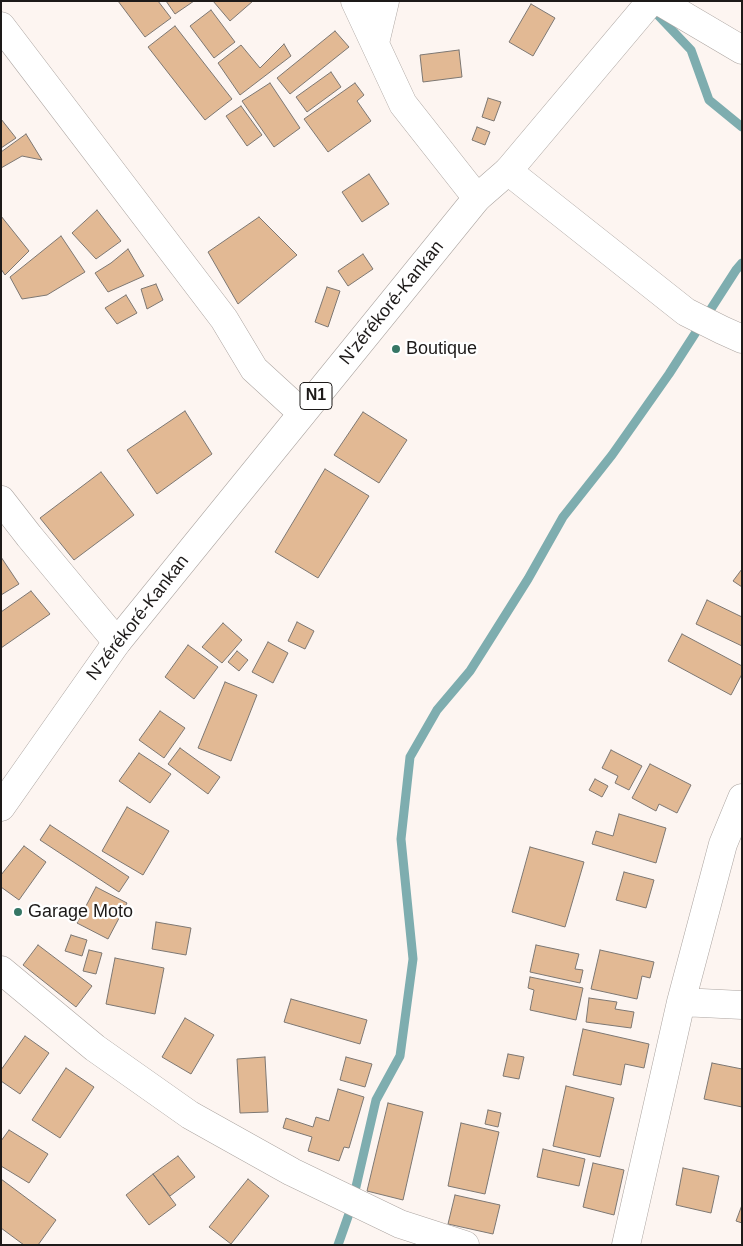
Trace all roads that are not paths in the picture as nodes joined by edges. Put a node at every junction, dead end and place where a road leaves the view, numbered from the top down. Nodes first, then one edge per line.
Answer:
1 (355, 1) edge
2 (386, 1) edge
3 (651, 1) edge
4 (659, 1) edge
5 (1, 26) edge
6 (375, 43) junction
7 (742, 50) edge
8 (508, 171) junction
9 (477, 198) junction
10 (732, 335) edge
11 (302, 413) junction
12 (1, 500) edge
13 (117, 642) junction
14 (742, 798) edge
15 (1, 807) edge
16 (1, 970) edge
17 (681, 1002) junction
18 (742, 1005) edge
19 (466, 1245) edge
20 (626, 1245) edge

1 - 6 main road
2 - 6 main road
3 - 8 main road, N'zérékoré-Kankan / N1
4 - 7 main road
5 - 11 main road
6 - 9 main road
8 - 9 main road, N'zérékoré-Kankan / N1
8 - 10 main road
9 - 11 main road, N'zérékoré-Kankan / N1
11 - 13 main road, N'zérékoré-Kankan / N1
12 - 13 main road
13 - 15 main road, N'zérékoré-Kankan / N1
14 - 17 main road
16 - 19 main road
17 - 18 main road
17 - 20 main road

